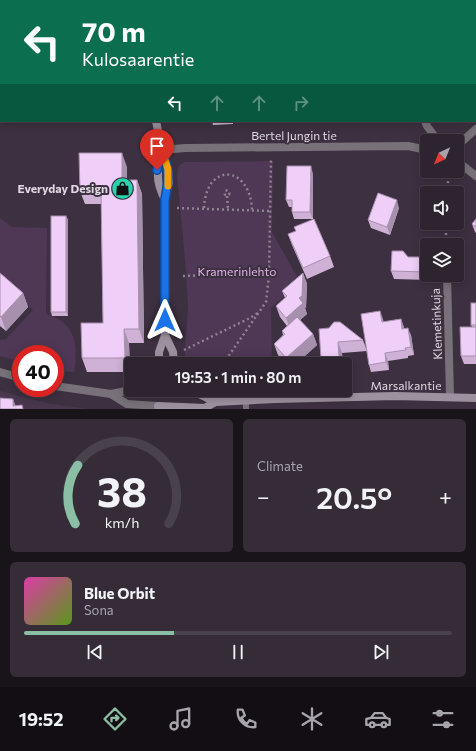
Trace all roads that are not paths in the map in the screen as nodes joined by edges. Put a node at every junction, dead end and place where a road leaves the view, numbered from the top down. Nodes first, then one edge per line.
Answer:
1 (156, 122) edge
2 (425, 122) edge
3 (476, 128) edge
4 (433, 134) edge
5 (464, 139) edge
6 (420, 149) edge
7 (162, 150) junction
8 (464, 167) edge
9 (476, 176) edge
10 (447, 282) edge
11 (165, 335) junction
12 (159, 357) edge
13 (173, 357) edge
14 (0, 372) edge
15 (12, 375) edge
16 (64, 387) edge
17 (124, 392) edge
18 (111, 394) junction
19 (174, 397) edge
20 (205, 397) edge
21 (450, 397) junction
22 (476, 398) edge
23 (215, 402) junction
24 (246, 405) edge
25 (158, 407) edge
26 (174, 408) edge

1 - 7 street
2 - 4 street
3 - 5 street
6 - 7 street, Bertel Jungin tie
7 - 11 street
8 - 9 street
10 - 21 street, Klemetinkuja
11 - 12 street
11 - 13 street
14 - 15 street
16 - 18 street
17 - 18 street
18 - 25 street
19 - 26 street
20 - 23 street, Marsalkantie
21 - 22 street, Marsalkantie
21 - 24 street, Marsalkantie
23 - 24 street, Marsalkantie
23 - 26 street, Marsalkantie
25 - 26 street, Marsalkantie

